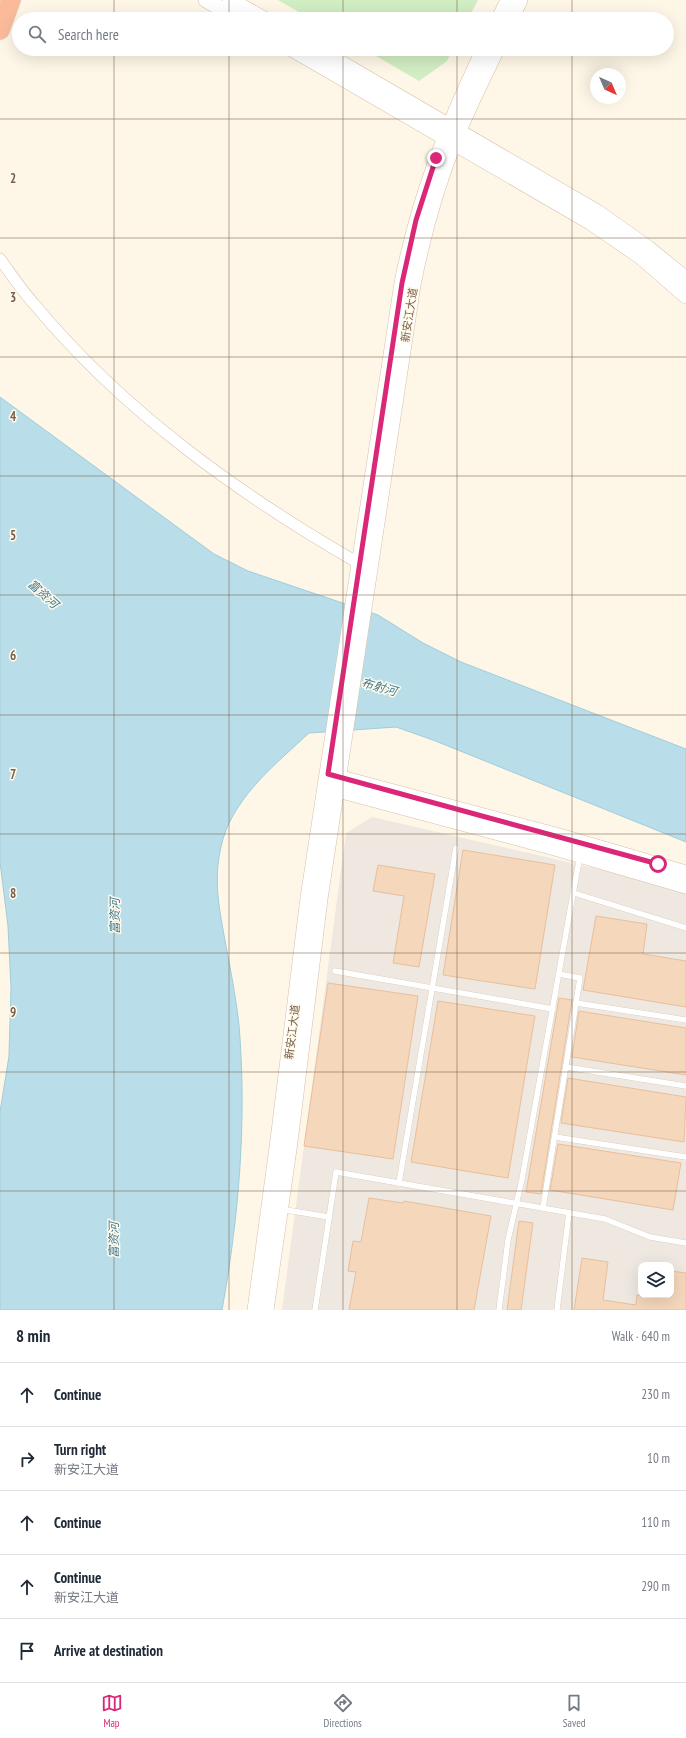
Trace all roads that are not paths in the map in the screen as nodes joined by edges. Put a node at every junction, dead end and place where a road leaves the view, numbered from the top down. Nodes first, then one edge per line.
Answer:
1 (11, 0) edge
2 (206, 0) edge
3 (230, 0) edge
4 (508, 0) edge
5 (520, 0) edge
6 (227, 12) edge
7 (251, 12) edge
8 (502, 12) edge
9 (514, 12) edge
10 (0, 30) edge
11 (305, 56) edge
12 (328, 56) edge
13 (481, 56) edge
14 (493, 56) edge
15 (452, 133) junction
16 (0, 259) edge
17 (0, 272) edge
18 (686, 279) edge
19 (686, 296) edge
20 (34, 305) junction
21 (360, 564) junction
22 (362, 592) junction
23 (332, 782) junction
24 (456, 848) dead end
25 (580, 855) junction
26 (686, 873) edge
27 (686, 886) edge
28 (574, 893) junction
29 (686, 928) edge
30 (335, 970) dead end
31 (559, 974) junction
32 (432, 988) junction
33 (576, 1003) junction
34 (553, 1009) junction
35 (686, 1020) edge
36 (566, 1067) junction
37 (686, 1086) edge
38 (554, 1137) junction
39 (686, 1157) edge
40 (399, 1183) junction
41 (516, 1203) junction
42 (543, 1208) junction
43 (280, 1209) junction
44 (570, 1213) junction
45 (329, 1217) junction
46 (686, 1243) edge
47 (255, 1310) edge
48 (266, 1310) edge
49 (315, 1310) edge
50 (499, 1310) edge
51 (557, 1310) edge

1 - 10 highway
2 - 6 main road
3 - 7 main road
4 - 8 main road
5 - 9 main road
11 - 15 main road
12 - 15 main road
13 - 15 main road, 新安江大道
14 - 15 main road, 新安江大道
15 - 18 main road
15 - 19 main road
15 - 21 main road, 新安江大道
15 - 22 main road, 新安江大道
16 - 20 street
17 - 20 street
20 - 21 street
21 - 22 main road, 新安江大道
22 - 23 main road, 新安江大道
23 - 25 main road
23 - 26 main road
23 - 43 main road, 新安江大道
23 - 47 main road, 新安江大道
24 - 32 lane
25 - 27 main road
25 - 28 lane
28 - 29 lane
28 - 31 lane
30 - 32 lane
31 - 33 lane
31 - 34 lane
32 - 34 lane
32 - 40 lane
33 - 35 lane
33 - 36 lane
34 - 41 lane
36 - 37 lane
36 - 38 lane
38 - 39 lane
38 - 42 lane
40 - 41 lane
40 - 45 lane
41 - 42 lane
41 - 50 lane
42 - 44 lane
43 - 45 lane
43 - 48 main road, 新安江大道
44 - 46 lane
44 - 51 lane
45 - 49 lane

